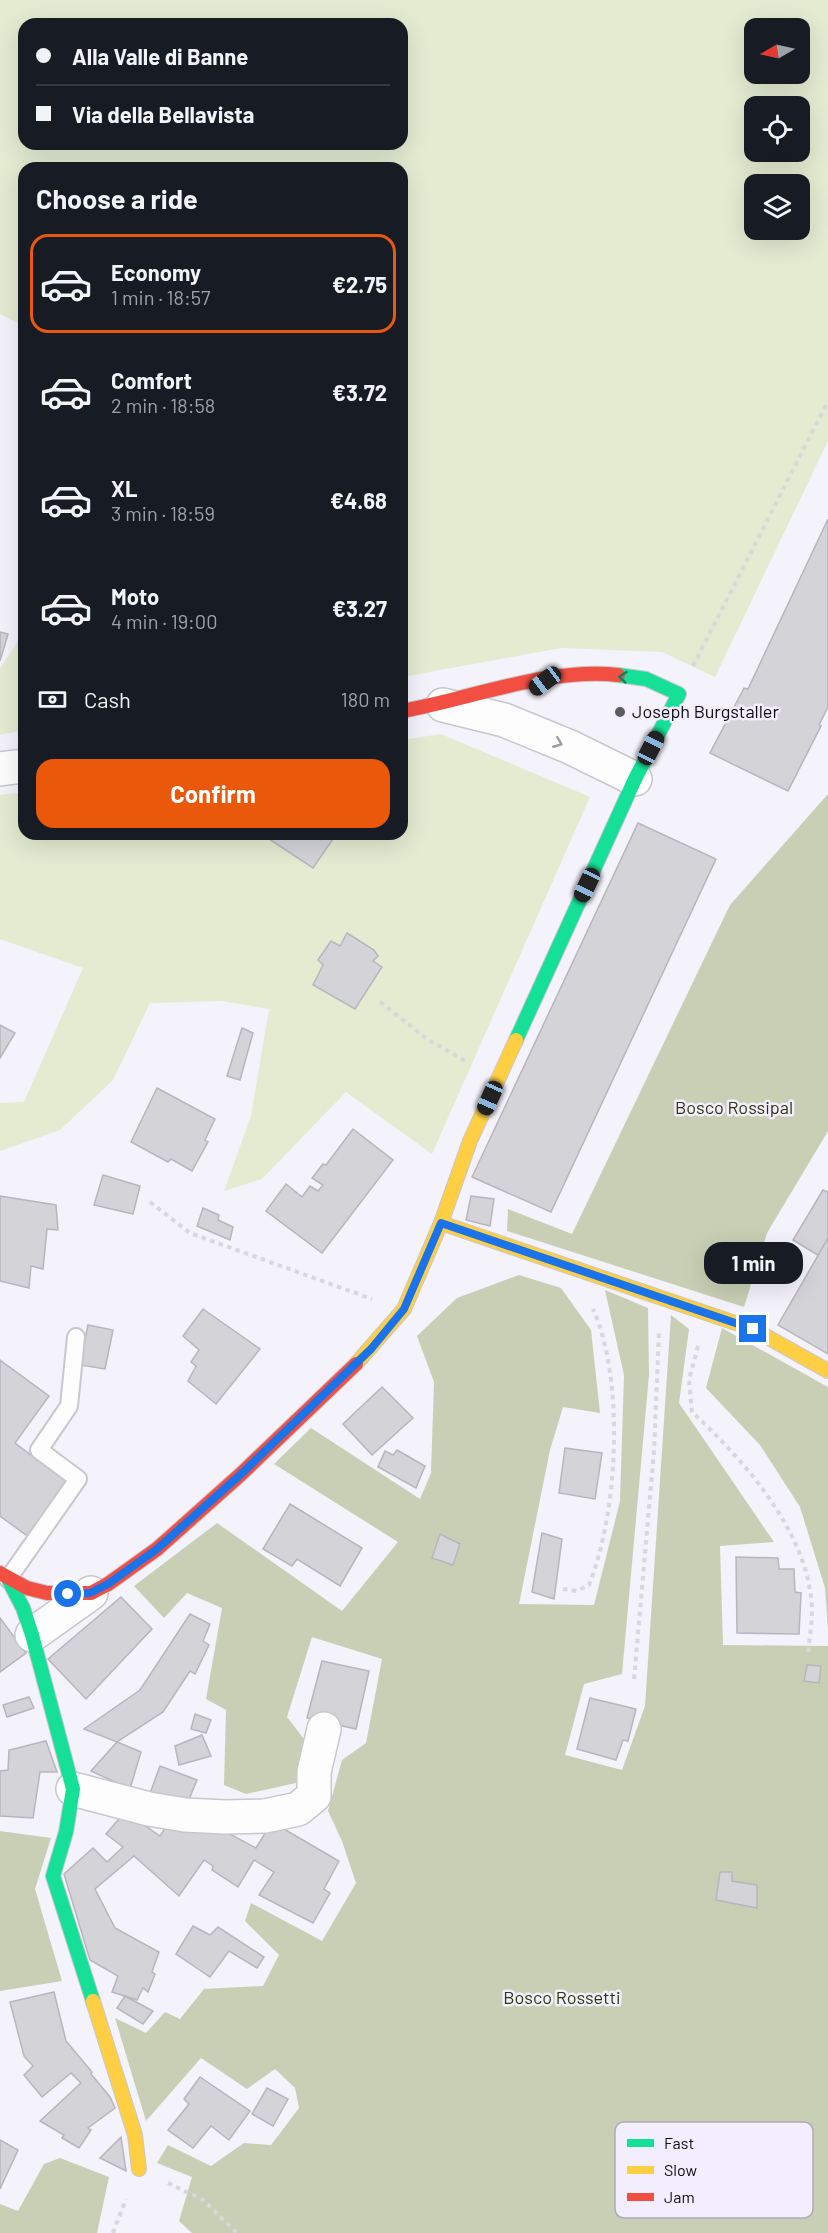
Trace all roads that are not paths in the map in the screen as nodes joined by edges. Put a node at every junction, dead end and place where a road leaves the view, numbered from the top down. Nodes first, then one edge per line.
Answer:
1 (545, 681) junction
2 (443, 705) junction
3 (408, 710) edge
4 (516, 726) junction
5 (18, 767) edge
6 (0, 770) edge
7 (635, 779) junction
8 (441, 1223) junction
9 (76, 1337) dead end
10 (828, 1371) edge
11 (4, 1576) edge
12 (90, 1593) junction
13 (32, 1635) junction
14 (324, 1729) dead end
15 (73, 1789) junction
16 (138, 2169) road end

1 - 2 street
1 - 4 street
7 -> 1 street
2 - 3 street
2 - 4 street
4 -> 7 street
5 - 6 street
7 - 8 street
8 - 10 street
8 - 12 street
9 - 11 lane
11 - 12 street
11 - 13 street
12 - 13 street
13 - 15 street
14 - 15 street
15 - 16 street

